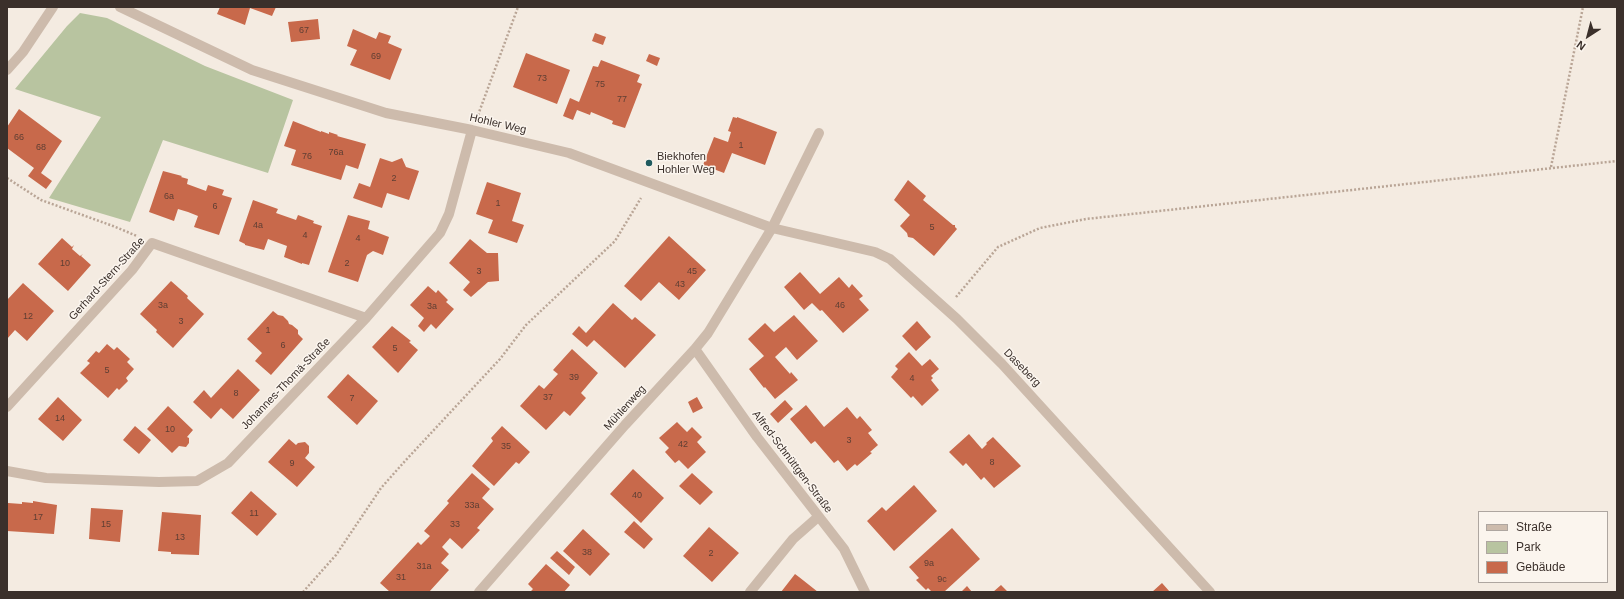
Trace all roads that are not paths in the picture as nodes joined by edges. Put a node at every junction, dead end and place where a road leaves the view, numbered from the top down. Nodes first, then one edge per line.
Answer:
1 (53, 7) edge
2 (120, 7) edge
3 (7, 70) edge
4 (472, 130) junction
5 (819, 133) dead end
6 (772, 228) junction
7 (366, 318) junction
8 (696, 349) junction
9 (7, 407) edge
10 (7, 471) edge
11 (818, 517) junction
12 (479, 592) edge
13 (750, 592) edge
14 (864, 592) edge
15 (1210, 592) edge

1 - 3 street
2 - 4 street, Hohler Weg
4 - 6 street, Hohler Weg
4 - 7 street, Johannes-Thomä-Straße
5 - 6 street
6 - 8 street, Mühlenweg
6 - 15 street, Daseberg
7 - 9 street, Gerhard-Stern-Straße
7 - 10 street, Johannes-Thomä-Straße
8 - 11 street, Alfred-Schnüttgen-Straße
8 - 12 street, Mühlenweg
11 - 13 street
11 - 14 street, Alfred-Schnüttgen-Straße

